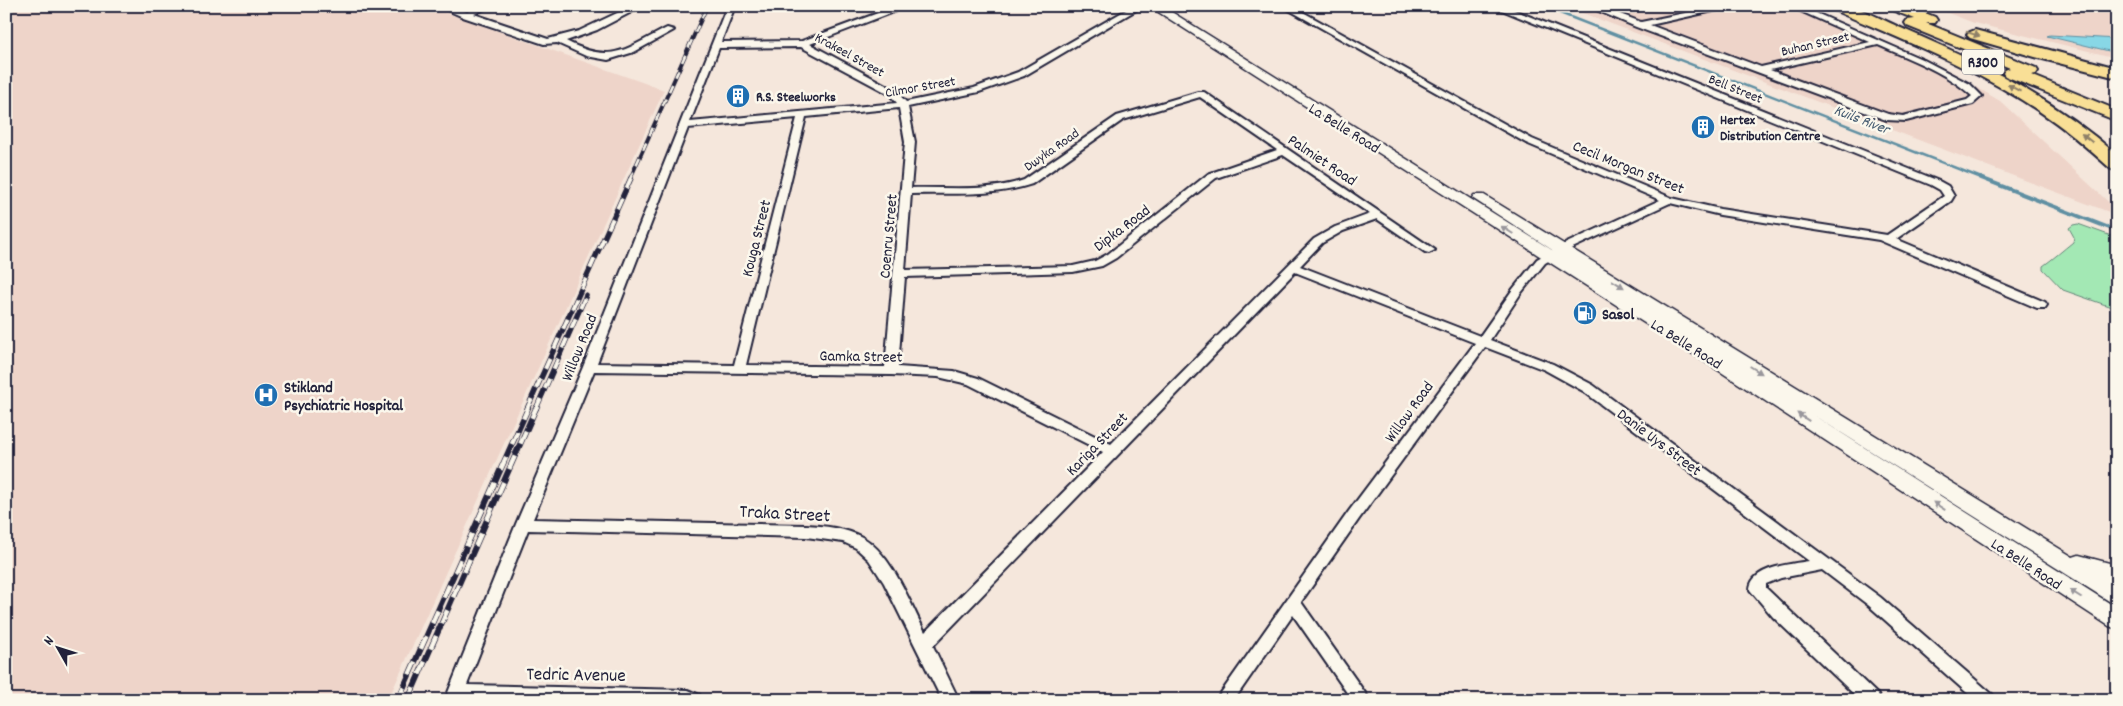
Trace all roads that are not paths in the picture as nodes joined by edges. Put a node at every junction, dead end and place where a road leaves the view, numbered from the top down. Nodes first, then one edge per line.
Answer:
1 (442, 6) edge
2 (487, 6) edge
3 (640, 6) edge
4 (731, 6) edge
5 (905, 6) edge
6 (1139, 6) edge
7 (1154, 6) edge
8 (1171, 6) edge
9 (1286, 6) edge
10 (1496, 6) edge
11 (1590, 6) edge
12 (1686, 6) edge
13 (1732, 6) edge
14 (1793, 6) edge
15 (1836, 6) edge
16 (1850, 6) edge
17 (1872, 6) edge
18 (1894, 6) edge
19 (1700, 13) junction
20 (466, 15) junction
21 (1639, 25) junction
22 (670, 30) dead end
23 (559, 41) junction
24 (1876, 43) junction
25 (803, 44) junction
26 (717, 45) junction
27 (1759, 70) junction
28 (2117, 73) edge
29 (1201, 94) joint
30 (903, 105) junction
31 (2117, 107) edge
32 (802, 115) junction
33 (2117, 116) edge
34 (685, 125) junction
35 (1285, 151) junction
36 (2117, 165) edge
37 (907, 191) junction
38 (1669, 200) junction
39 (1378, 215) junction
40 (1889, 239) junction
41 (1429, 250) dead end
42 (1555, 252) junction
43 (1293, 267) junction
44 (899, 274) junction
45 (2041, 305) dead end
46 (1484, 341) junction
47 (590, 367) junction
48 (739, 369) junction
49 (891, 371) junction
50 (1882, 448) junction
51 (1113, 451) junction
52 (523, 524) junction
53 (1823, 564) junction
54 (2117, 574) edge
55 (2117, 595) edge
56 (1293, 603) junction
57 (2117, 620) edge
58 (924, 644) junction
59 (455, 696) edge
60 (694, 700) edge
61 (951, 700) edge
62 (1224, 700) edge
63 (1362, 700) edge
64 (1872, 700) edge
65 (1987, 700) edge

1 - 20 street
2 - 20 street
3 - 23 street
4 - 26 street, Willow Road
5 - 25 street
6 - 30 street, Cilmor Street
42 -> 7 main road, La Belle Road
8 - 42 main road, La Belle Road
9 - 38 street, Cecil Morgan Street
10 - 40 street, Bell Street
11 - 21 street
12 - 19 street
13 - 19 street
14 - 24 street
36 -> 15 highway
16 - 33 highway, R300
17 - 31 highway, R300
18 -> 28 highway
19 - 21 street
20 - 23 street
21 - 27 street
22 - 23 street
24 - 27 street, Buhan Street
24 - 27 street
25 - 26 street, Krakeel Street
25 - 30 street, Krakeel Street
26 - 34 street, Willow Road
29 - 35 street, Palmiet Road
29 - 37 street, Dwyka Road
30 - 32 street, Cilmor Street
30 - 37 street, Coenru Street
32 - 34 street, Cilmor Street
32 - 48 street, Kouga Street
34 - 47 street, Willow Road
35 - 39 street, Palmiet Road
35 - 44 street, Dipka Road
37 - 44 street, Coenru Street
38 - 40 street, Cecil Morgan Street
38 - 42 street, Willow Road
39 - 41 street, Palmiet Road
39 - 43 street, Kariga Street
40 - 45 street, Cecil Morgan Street
42 - 46 street, Willow Road
42 -> 50 main road, La Belle Road
57 -> 42 main road, La Belle Road
43 - 46 street
43 - 51 street, Kariga Street
44 - 49 street, Coenru Street
46 - 53 street, Danie Uys Street
46 - 56 street, Willow Road
47 - 48 street, Gamka Street
47 - 52 street, Willow Road
48 - 49 street, Gamka Street
49 - 51 street, Gamka Street
50 - 54 main road
50 - 55 main road, La Belle Road
51 - 58 street, Kariga Street
52 - 58 street, Traka Street
52 - 59 street, Willow Road
53 - 64 street
53 - 65 street, Danie Uys Street
56 - 62 street, Willow Road
56 - 63 street
58 - 61 street, Traka Street
59 - 60 street, Tedric Avenue

